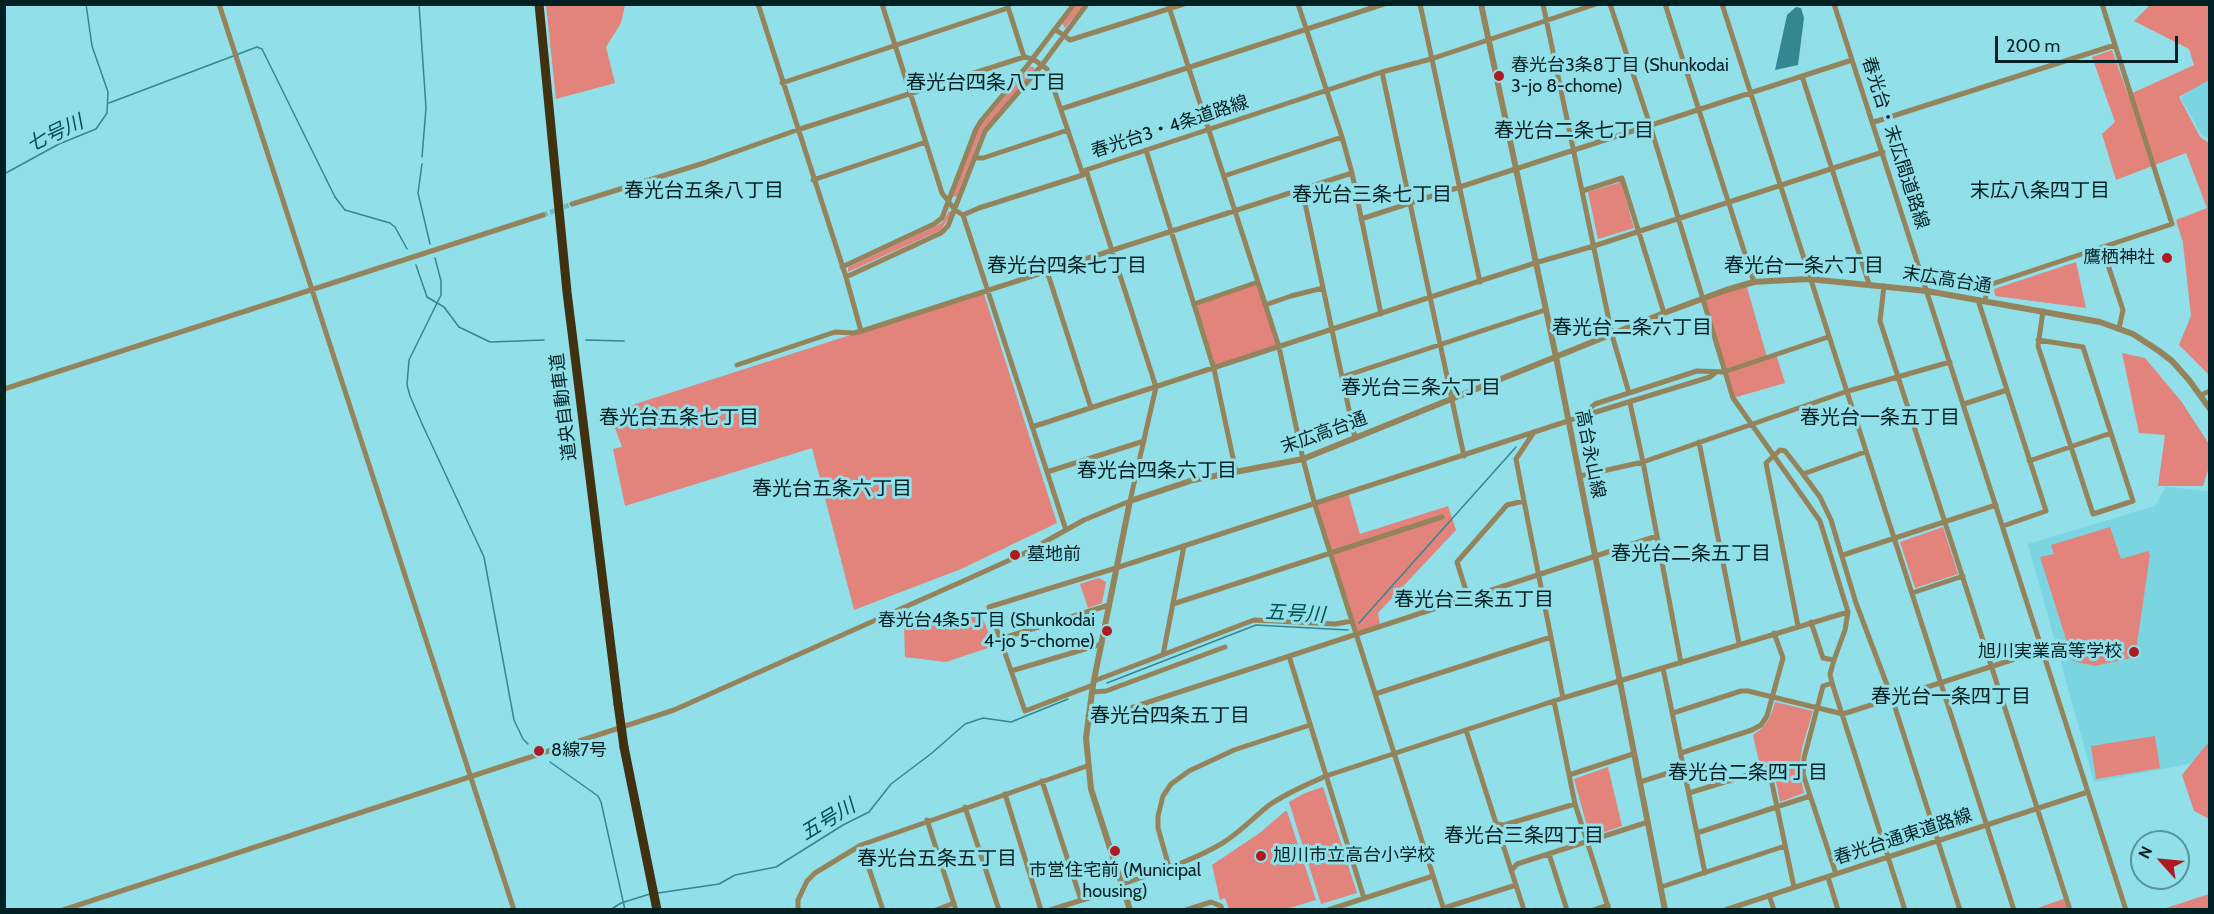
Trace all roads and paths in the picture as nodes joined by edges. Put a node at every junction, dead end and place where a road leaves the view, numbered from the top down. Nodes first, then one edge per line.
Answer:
1 (219, 4) edge
2 (539, 4) edge
3 (758, 4) edge
4 (882, 4) edge
5 (1074, 4) edge
6 (1086, 4) edge
7 (1184, 4) edge
8 (1298, 4) edge
9 (1384, 4) edge
10 (1420, 4) edge
11 (1481, 4) edge
12 (1543, 4) edge
13 (1596, 4) edge
14 (1610, 4) edge
15 (1665, 4) edge
16 (1722, 4) edge
17 (1834, 4) edge
18 (2102, 4) edge
19 (1008, 6) edge
20 (1168, 7) edge
21 (1546, 21) junction
22 (1056, 30) junction
23 (1307, 30) junction
24 (1064, 36) junction
25 (1489, 39) junction
26 (895, 45) junction
27 (2115, 45) junction
28 (1024, 57) junction
29 (1033, 59) junction
30 (1431, 59) junction
31 (1852, 60) junction
32 (1042, 65) junction
33 (1189, 68) junction
34 (1382, 72) junction
35 (1802, 75) junction
36 (782, 82) junction
37 (1327, 91) junction
38 (911, 93) junction
39 (1750, 93) junction
40 (1699, 108) junction
41 (1061, 110) junction
42 (1874, 122) junction
43 (1650, 125) junction
44 (797, 130) junction
45 (1068, 130) junction
46 (1209, 130) junction
47 (1342, 136) junction
48 (926, 142) junction
49 (1146, 150) junction
50 (1573, 150) junction
51 (1883, 152) junction
52 (974, 158) junction
53 (1832, 168) junction
54 (1515, 169) junction
55 (1084, 172) junction
56 (1352, 173) junction
57 (1224, 176) junction
58 (813, 180) junction
59 (1780, 185) junction
60 (1459, 186) junction
61 (1302, 189) junction
62 (1582, 191) junction
63 (949, 201) junction
64 (1728, 202) junction
65 (1411, 203) junction
66 (572, 204) tunnel mouth
67 (955, 210) junction
68 (1235, 211) junction
69 (543, 215) tunnel mouth
70 (963, 215) junction
71 (1678, 218) junction
72 (1361, 219) junction
73 (1170, 231) junction
74 (1638, 231) junction
75 (1594, 246) junction
76 (2102, 247) junction
77 (1112, 250) junction
78 (1535, 263) junction
79 (842, 267) junction
80 (1047, 271) junction
81 (846, 278) junction
82 (1809, 279) junction
83 (1258, 282) junction
84 (1480, 282) junction
85 (1754, 282) junction
86 (1869, 284) junction
87 (1884, 286) junction
88 (1323, 288) junction
89 (311, 290) junction
90 (987, 291) junction
91 (1927, 291) junction
92 (1430, 298) junction
93 (1703, 298) junction
94 (1982, 300) junction
95 (1194, 304) junction
96 (1265, 305) junction
97 (1545, 310) junction
98 (2043, 311) junction
99 (1664, 313) junction
100 (1381, 314) junction
101 (2119, 328) junction
102 (1332, 330) junction
103 (861, 331) junction
104 (1612, 335) junction
105 (1828, 337) junction
106 (2038, 340) junction
107 (1441, 345) junction
108 (1279, 348) junction
109 (1556, 357) junction
110 (1950, 362) junction
111 (737, 365) dead end
112 (1214, 369) junction
113 (1724, 372) junction
114 (1715, 373) junction
115 (1342, 377) junction
116 (1898, 378) junction
117 (1156, 387) junction
118 (4, 389) edge
119 (2007, 390) junction
120 (2210, 391) edge
121 (1845, 392) junction
122 (1629, 393) junction
123 (2201, 395) junction
124 (1452, 400) junction
125 (1630, 403) junction
126 (1964, 404) junction
127 (1091, 408) junction
128 (2210, 409) edge
129 (1582, 416) junction
130 (1569, 422) junction
131 (1750, 424) junction
132 (1032, 427) junction
133 (1534, 432) junction
134 (2112, 433) junction
135 (1355, 438) junction
136 (1144, 441) junction
137 (1699, 442) junction
138 (2071, 446) junction
139 (1865, 452) junction
140 (1464, 456) junction
141 (1772, 456) junction
142 (1303, 459) junction
143 (2029, 460) junction
144 (1643, 462) junction
145 (1047, 472) junction
146 (1236, 472) junction
147 (1803, 474) junction
148 (1580, 476) junction
149 (1130, 501) junction
150 (1524, 501) junction
151 (1315, 505) junction
152 (1996, 505) junction
153 (1443, 517) dead end
154 (1945, 522) junction
155 (2003, 526) junction
156 (1066, 530) junction
157 (1657, 536) junction
158 (1894, 538) junction
159 (1185, 546) junction
160 (1331, 553) junction
161 (1595, 555) junction
162 (1843, 555) junction
163 (1116, 568) junction
164 (1539, 574) junction
165 (1963, 576) junction
166 (1912, 593) junction
167 (1468, 597) junction
168 (1173, 604) junction
169 (1109, 605) junction
170 (1848, 612) junction
171 (1352, 621) junction
172 (1811, 622) junction
173 (1798, 626) junction
174 (1774, 633) junction
175 (1357, 635) junction
176 (1551, 637) junction
177 (1000, 639) junction
178 (1739, 643) junction
179 (1102, 644) junction
180 (1225, 647) dead end
181 (2043, 650) junction
182 (1163, 655) junction
183 (1288, 656) junction
184 (1834, 660) junction
185 (1681, 663) junction
186 (1992, 666) junction
187 (1663, 668) junction
188 (1011, 672) junction
189 (1620, 682) junction
190 (1941, 682) junction
191 (1094, 683) junction
192 (1832, 683) junction
193 (1092, 692) junction
194 (1375, 694) junction
195 (1773, 697) junction
196 (1563, 698) junction
197 (1892, 698) junction
198 (1554, 701) junction
199 (1817, 708) junction
200 (1672, 713) junction
201 (1843, 714) junction
202 (1088, 716) junction
203 (1310, 725) junction
204 (1466, 730) junction
205 (1394, 753) junction
206 (1681, 753) junction
207 (1634, 754) junction
208 (1087, 766) junction
209 (1684, 768) junction
210 (1569, 775) junction
211 (470, 776) junction
212 (1326, 777) junction
213 (1042, 781) junction
214 (1640, 782) junction
215 (2088, 792) junction
216 (1689, 793) junction
217 (1005, 794) junction
218 (1810, 796) junction
219 (1575, 804) junction
220 (965, 807) junction
221 (1777, 807) junction
222 (2037, 809) junction
223 (927, 820) junction
224 (1648, 822) junction
225 (1496, 824) junction
226 (1987, 825) junction
227 (1697, 833) junction
228 (1938, 841) junction
229 (1587, 842) junction
230 (861, 845) junction
231 (1785, 846) junction
232 (1549, 854) junction
233 (1889, 858) junction
234 (1169, 867) junction
235 (1511, 871) junction
236 (1705, 873) junction
237 (1836, 874) junction
238 (1433, 876) junction
239 (1828, 877) junction
240 (1123, 885) junction
241 (1516, 885) junction
242 (1661, 887) junction
243 (1794, 887) junction
244 (1769, 895) junction
245 (1364, 898) junction
246 (1081, 900) junction
247 (955, 906) edge
248 (1608, 907) edge
249 (63, 909) edge
250 (514, 909) edge
251 (657, 909) edge
252 (798, 909) edge
253 (883, 909) edge
254 (936, 909) edge
255 (999, 909) edge
256 (1041, 909) edge
257 (1050, 909) edge
258 (1130, 909) edge
259 (1186, 909) edge
260 (1222, 909) edge
261 (1328, 909) edge
262 (1444, 909) edge
263 (1524, 909) edge
264 (1567, 909) edge
265 (1593, 909) edge
266 (1665, 909) edge
267 (1725, 909) edge
268 (1774, 909) edge
269 (1838, 909) edge
270 (1905, 909) edge
271 (1960, 909) edge
272 (2014, 909) edge
273 (2070, 909) edge
274 (2126, 909) edge

1 - 89 street
2 - 251 highway, 道央自動車道, bridge
3 - 36 street
4 - 26 street
5 - 22 street
6 - 24 street
7 - 20 street
8 - 23 street
9 - 23 street
10 - 30 street
11 - 25 street, 高台永山線
12 - 21 street
13 - 21 street, 春光台3・4条道路線
14 - 43 street
15 - 40 street
16 - 39 street
17 - 31 street, 春光台・末広間道路線
18 - 27 street
19 - 26 street
19 - 28 street
20 - 24 street
20 - 33 street
21 - 25 street, 春光台3・4条道路線
21 - 50 street
22 - 24 street
22 - 29 street
23 - 33 street
23 - 37 street
24 - 32 street
25 - 30 street, 春光台3・4条道路線
25 - 54 street, 高台永山線
26 - 36 street
26 - 38 street
27 - 42 street
27 - 76 street
28 - 29 street
28 - 38 street
29 - 32 street
29 - 63 street
30 - 34 street, 春光台3・4条道路線
30 - 60 street
31 - 35 street
31 - 42 street, 春光台・末広間道路線
32 - 41 street
32 - 52 street
33 - 41 street
33 - 46 street
34 - 37 street, 春光台3・4条道路線
34 - 65 street
35 - 39 street
35 - 53 street
36 - 44 street
37 - 46 street, 春光台3・4条道路線
37 - 47 street
38 - 44 street
38 - 48 street
39 - 40 street
39 - 59 street
40 - 43 street
40 - 64 street
41 - 45 street
42 - 51 street, 春光台・末広間道路線
43 - 50 street
43 - 71 street
44 - 58 street
44 - 66 street
45 - 52 street
45 - 55 street
46 - 49 street, 春光台3・4条道路線
46 - 57 street
47 - 56 street
47 - 57 street
48 - 58 street
48 - 63 street
49 - 55 street, 春光台3・4条道路線
49 - 73 street
50 - 54 street
50 - 62 street
51 - 53 street
51 - 91 street, 春光台・末広間道路線
52 - 67 street
53 - 59 street
53 - 86 street
54 - 60 street
54 - 78 street, 高台永山線
55 - 70 street
55 - 77 street, 春光台3・4条道路線
56 - 61 street
56 - 72 street
57 - 68 street
58 - 79 street
59 - 64 street
59 - 82 street
60 - 65 street
60 - 84 street
61 - 68 street
61 - 88 street
62 - 74 street
62 - 75 street
63 - 67 street
63 - 79 street
64 - 71 street
64 - 85 street
65 - 72 street
65 - 92 street
67 - 70 street
67 - 81 street
68 - 73 street
68 - 83 street
69 - 89 street
70 - 90 street
71 - 74 street
71 - 93 street
72 - 100 street
73 - 77 street
73 - 95 street
74 - 75 street
74 - 99 street
75 - 78 street
75 - 104 street
76 - 94 street
76 - 101 street
77 - 80 street
77 - 117 street, 春光台3・4条道路線
78 - 84 street
78 - 97 street, 高台永山線
79 - 81 street
80 - 90 street
80 - 127 street
81 - 103 street
82 - 85 street, 末広高台通
82 - 86 street, 末広高台通
82 - 105 street
83 - 95 street
83 - 96 street
84 - 92 street
85 - 93 street, 末広高台通
86 - 87 street, 末広高台通
87 - 91 street, 末広高台通
87 - 116 street
88 - 96 street
88 - 102 street
89 - 118 street
89 - 211 street
90 - 103 street
90 - 132 street
91 - 94 street, 末広高台通
91 - 110 street, 春光台・末広間道路線
92 - 100 street
92 - 107 street
93 - 99 street, 末広高台通
93 - 113 street
94 - 98 street, 末広高台通
94 - 119 street
95 - 112 street
96 - 108 street
97 - 107 street
97 - 109 street, 高台永山線
98 - 101 street, 末広高台通
98 - 106 street
99 - 104 street, 末広高台通
100 - 102 street
101 - 123 street, 末広高台通
102 - 108 street
102 - 115 street
103 - 111 street
104 - 109 street, 末広高台通
104 - 122 street
105 - 113 street
105 - 121 street
106 - 134 street
106 - 138 street
107 - 115 street
107 - 124 street
108 - 112 street
108 - 142 street
109 - 124 street, 末広高台通
109 - 130 street, 高台永山線
110 - 116 street
110 - 126 street, 春光台・末広間道路線
112 - 117 street
112 - 146 street
113 - 114 street
113 - 131 street
114 - 122 street
114 - 125 street
115 - 135 street
116 - 121 street
116 - 154 street
117 - 127 street
117 - 136 street
119 - 126 street
119 - 143 street
120 - 123 street
121 - 131 street
121 - 139 street
122 - 129 street
123 - 128 street, 末広高台通
124 - 135 street, 末広高台通
124 - 140 street
125 - 129 street
125 - 144 street
126 - 152 street, 春光台・末広間道路線
127 - 132 street
129 - 130 street
130 - 133 street
130 - 148 street, 高台永山線
131 - 137 street
131 - 141 street
132 - 145 street
133 - 140 street
133 - 150 street
134 - 138 street
134 - 138 street
135 - 142 street, 末広高台通
136 - 145 street
136 - 149 street
137 - 144 street
137 - 178 street
138 - 143 street
139 - 147 street
139 - 158 street
140 - 151 street
141 - 147 street
141 - 170 street
141 - 173 street
142 - 146 street, 末広高台通
142 - 151 street
143 - 155 street
144 - 148 street
144 - 157 street
145 - 156 street
146 - 149 street, 末広高台通
147 - 162 street
148 - 161 street, 高台永山線
149 - 156 street
149 - 163 street
150 - 164 street
150 - 167 street
151 - 159 street
151 - 160 street
152 - 154 street
152 - 155 street, 春光台・末広間道路線
153 - 160 street
154 - 158 street
154 - 165 street
155 - 181 street, 春光台・末広間道路線
156 - 211 street
157 - 161 street
157 - 185 street
158 - 162 street
158 - 166 street
159 - 163 street
159 - 168 street
160 - 168 street
160 - 171 street
161 - 164 street
161 - 189 street, 高台永山線
162 - 197 street
163 - 169 street
163 - 177 street
164 - 167 street
164 - 176 street
165 - 166 street
165 - 186 street
166 - 190 street
167 - 175 street
168 - 182 street
169 - 177 street
169 - 179 street
170 - 172 street
170 - 184 street
171 - 175 street
171 - 182 street
172 - 173 street
172 - 184 street
173 - 174 street
174 - 178 street
174 - 195 street
175 - 183 street
175 - 194 street
176 - 194 street
176 - 196 street
177 - 188 street
178 - 185 street
179 - 188 street
179 - 191 street
180 - 193 street
181 - 186 street
181 - 215 street, 春光台・末広間道路線
182 - 191 street
183 - 202 street
183 - 203 street
184 - 192 street
185 - 187 street
186 - 190 street
186 - 222 street
187 - 189 street
187 - 200 street
188 - 191 street
189 - 196 street
189 - 207 street, 高台永山線
190 - 197 street
190 - 226 street
191 - 193 street
192 - 199 street
192 - 201 street
193 - 202 street
194 - 205 street
195 - 199 street
195 - 200 street
195 - 206 street
196 - 198 street
197 - 201 street
197 - 228 street
198 - 204 street
198 - 210 street
199 - 201 street
199 - 218 street
200 - 206 street
201 - 233 street
202 - 208 street
203 - 212 street
203 - 234 street
204 - 205 street
204 - 225 street
205 - 212 street
205 - 238 street
206 - 209 street
207 - 210 street
207 - 214 street, 高台永山線
208 - 213 street
208 - 240 street
209 - 214 street
209 - 216 street
210 - 219 street
211 - 249 street
211 - 250 street
212 - 234 street
212 - 245 street
213 - 217 street
213 - 246 street
214 - 224 street, 高台永山線
215 - 222 street, 春光台通東道路線
215 - 274 street, 春光台・末広間道路線
216 - 221 street
216 - 227 street
217 - 220 street
217 - 256 street
218 - 221 street
218 - 237 street
219 - 225 street
219 - 229 street
220 - 223 street
220 - 255 street
221 - 227 street
221 - 231 street
222 - 226 street, 春光台通東道路線
222 - 273 street
223 - 230 street
223 - 247 street
224 - 229 street
224 - 242 street, 高台永山線
225 - 235 street
226 - 228 street, 春光台通東道路線
226 - 272 street
227 - 236 street
228 - 233 street, 春光台通東道路線
228 - 271 street
229 - 232 street
229 - 248 street
230 - 252 street
230 - 253 street
231 - 236 street
231 - 243 street
232 - 235 street
232 - 264 street
233 - 237 street, 春光台通東道路線
233 - 270 street
234 - 240 street
235 - 241 street
236 - 242 street
237 - 239 street, 春光台通東道路線
238 - 245 street
238 - 262 street
239 - 243 street, 春光台通東道路線
239 - 269 street
240 - 246 street
240 - 258 street
241 - 262 street
241 - 263 street
242 - 266 street, 高台永山線
243 - 244 street, 春光台通東道路線
244 - 267 street, 春光台通東道路線
244 - 268 street
245 - 261 street
246 - 257 street
247 - 254 street
248 - 265 street
259 - 260 street

